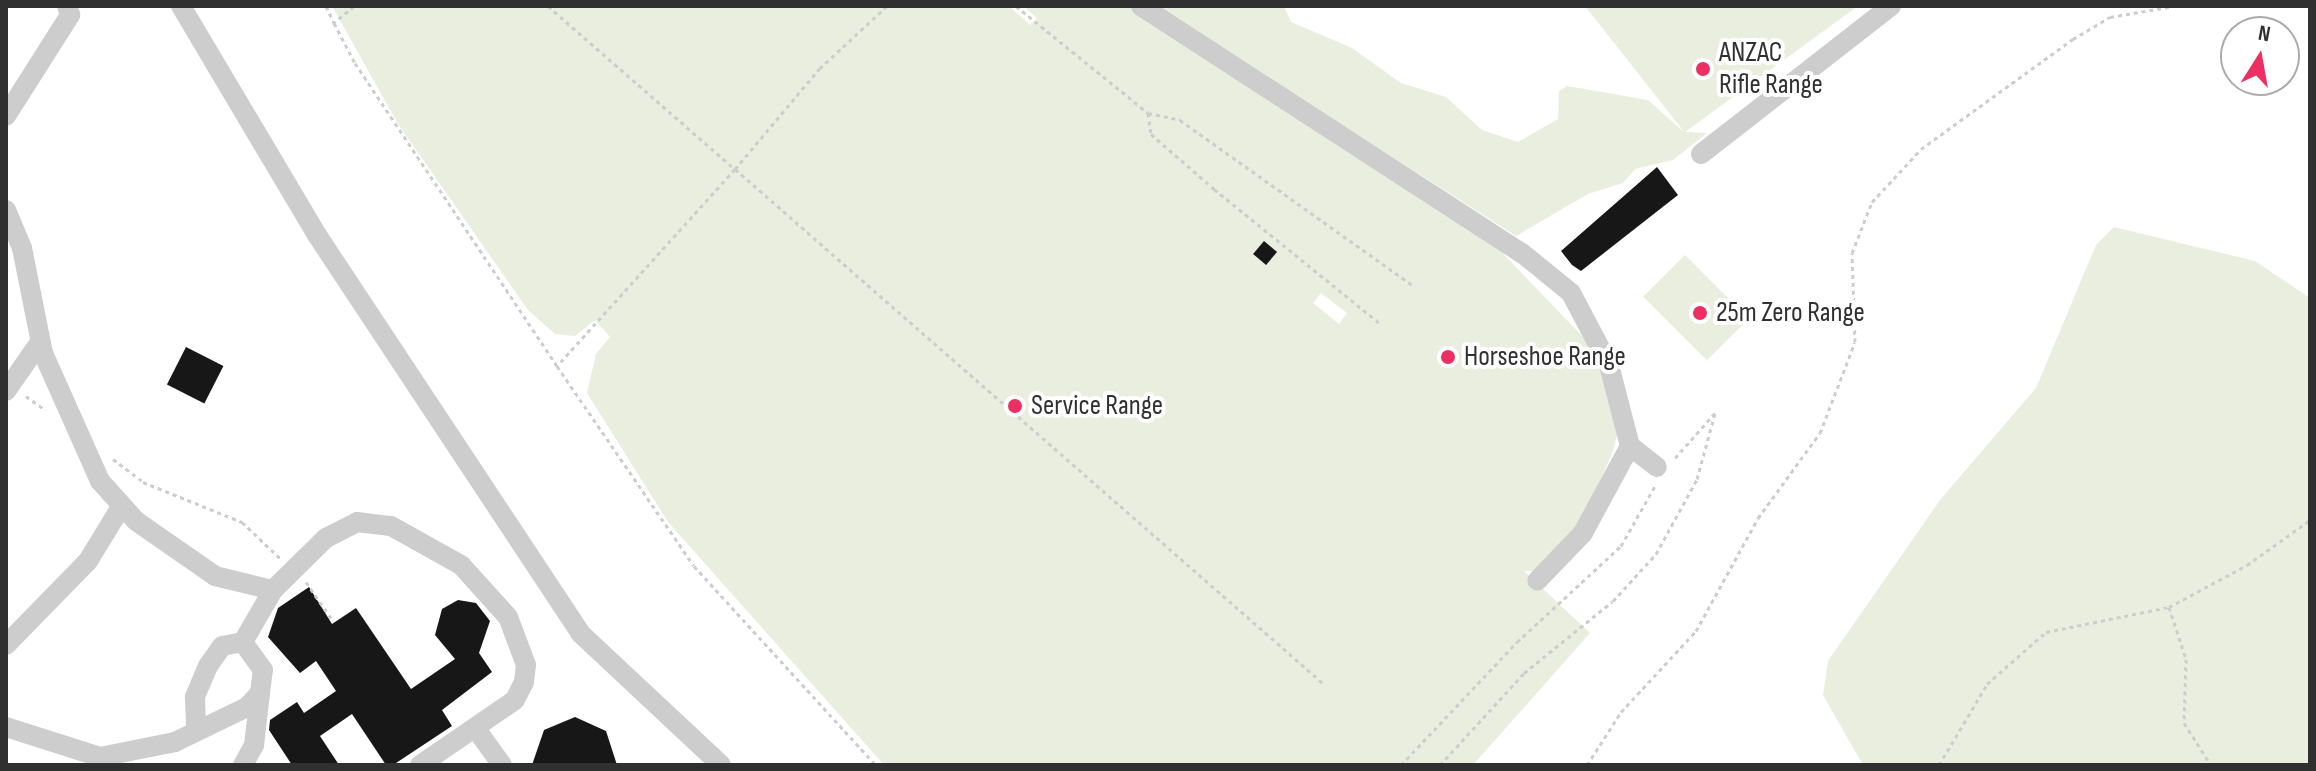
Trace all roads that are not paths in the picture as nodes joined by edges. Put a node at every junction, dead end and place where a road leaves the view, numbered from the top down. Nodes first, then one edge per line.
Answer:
1 (67, 6) edge
2 (181, 6) edge
3 (1141, 6) edge
4 (1891, 6) edge
5 (6, 116) edge
6 (1701, 154) dead end
7 (6, 210) edge
8 (40, 342) junction
9 (8, 388) edge
10 (1630, 446) junction
11 (1657, 467) road end
12 (121, 507) junction
13 (1537, 581) dead end
14 (273, 590) junction
15 (243, 642) junction
16 (6, 645) edge
17 (260, 693) junction
18 (6, 727) edge
19 (476, 729) junction
20 (196, 730) junction
21 (243, 765) edge
22 (420, 765) edge
23 (502, 765) edge
24 (721, 765) edge

1 - 5 lane
2 - 24 lane
3 - 10 lane
4 - 6 lane
7 - 8 lane
8 - 9 lane
8 - 12 lane
10 - 11 lane
10 - 13 lane
12 - 14 lane
12 - 16 lane
14 - 15 lane
14 - 19 lane
15 - 17 lane
15 - 20 lane
17 - 20 lane
17 - 21 lane
18 - 20 lane
19 - 22 lane
19 - 23 lane

